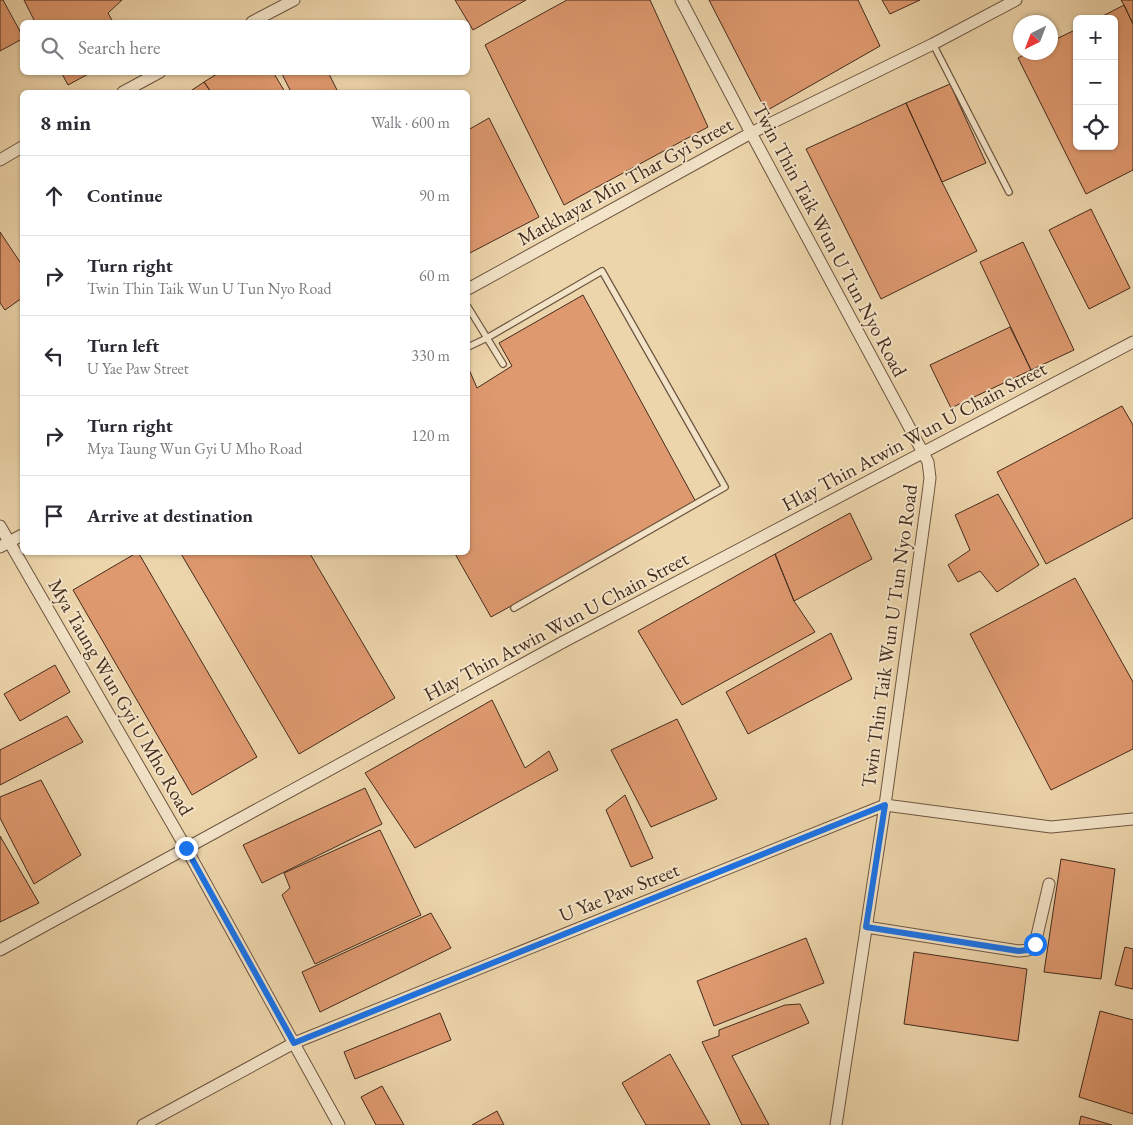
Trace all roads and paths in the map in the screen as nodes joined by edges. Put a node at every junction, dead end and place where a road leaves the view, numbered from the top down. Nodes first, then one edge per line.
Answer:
1 (294, 0) edge
2 (681, 0) edge
3 (1016, 0) edge
4 (256, 20) edge
5 (933, 44) junction
6 (155, 75) edge
7 (128, 90) edge
8 (751, 133) junction
9 (20, 148) edge
10 (0, 160) edge
11 (1009, 192) dead end
12 (470, 288) edge
13 (470, 310) edge
14 (486, 338) junction
15 (1133, 342) edge
16 (470, 346) edge
17 (503, 364) dead end
18 (923, 452) junction
19 (0, 526) edge
20 (20, 536) edge
21 (5, 545) edge
22 (514, 608) dead end
23 (885, 805) junction
24 (1133, 819) edge
25 (186, 848) junction
26 (1049, 884) dead end
27 (866, 927) junction
28 (0, 950) edge
29 (294, 1043) junction
30 (143, 1125) edge
31 (339, 1125) edge
32 (836, 1125) edge

1 - 4 street
2 - 8 street, Twin Thin Taik Wun U Tun Nyo Road
3 - 5 street, Matkhayar Min Thar Gyi Street
5 - 8 street, Matkhayar Min Thar Gyi Street
5 - 11 lane
6 - 7 street
8 - 12 street, Matkhayar Min Thar Gyi Street
8 - 18 street, Twin Thin Taik Wun U Tun Nyo Road
9 - 10 street
13 - 14 lane
14 - 16 lane
14 - 17 lane
14 - 22 lane
15 - 18 street, Hlay Thin Atwin Wun U Chain Street
18 - 23 street, Twin Thin Taik Wun U Tun Nyo Road
18 - 25 street, Hlay Thin Atwin Wun U Chain Street
19 - 21 street, Mya Taung Wun Gyi U Mho Road
20 - 21 street
21 - 25 street, Mya Taung Wun Gyi U Mho Road
23 - 24 street, U Yae Paw Street
23 - 27 street, Twin Thin Taik Wun U Tun Nyo Road
23 - 29 street, U Yae Paw Street
25 - 28 street, Hlay Thin Atwin Wun U Chain Street
25 - 29 street, Mya Taung Wun Gyi U Mho Road
26 - 27 street
27 - 32 street, Twin Thin Taik Wun U Tun Nyo Road
29 - 30 street, U Yae Paw Street
29 - 31 street, Mya Taung Wun Gyi U Mho Road

